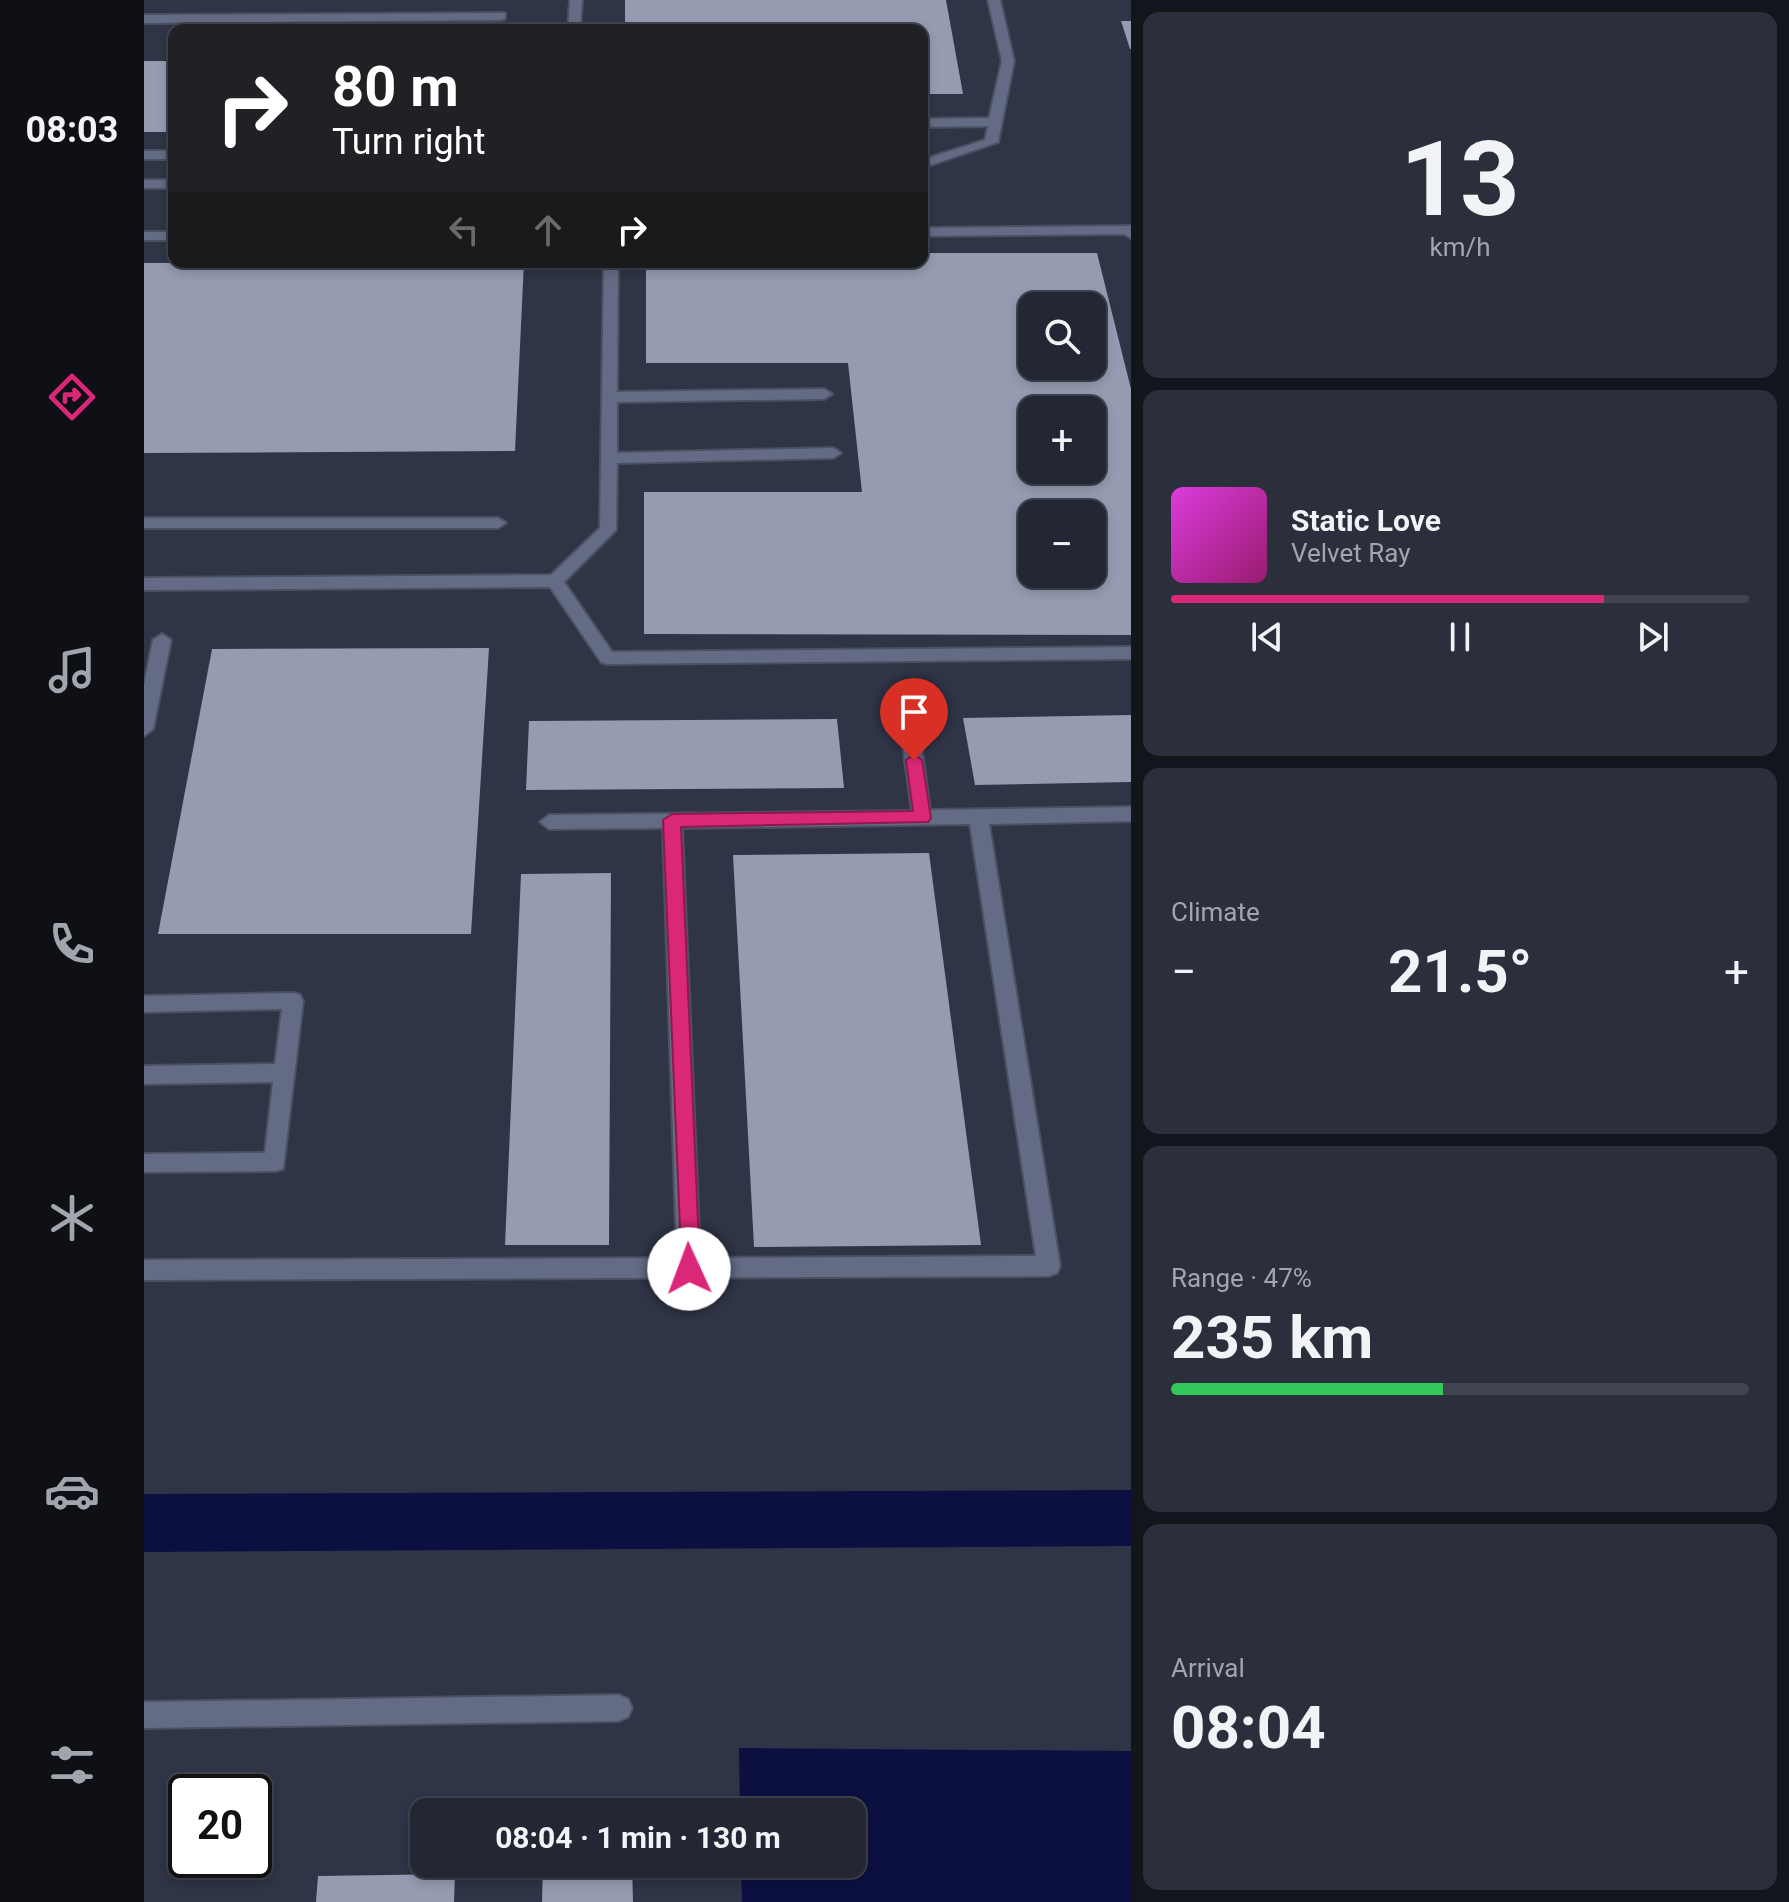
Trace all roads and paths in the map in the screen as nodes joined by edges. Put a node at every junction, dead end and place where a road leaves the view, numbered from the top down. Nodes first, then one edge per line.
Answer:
1 (502, 0) edge
2 (576, 0) edge
3 (994, 0) edge
4 (144, 19) edge
5 (500, 23) edge
6 (574, 24) edge
7 (995, 122) junction
8 (928, 123) edge
9 (144, 155) edge
10 (168, 155) edge
11 (928, 162) edge
12 (144, 184) edge
13 (168, 184) edge
14 (1131, 231) edge
15 (928, 232) edge
16 (144, 236) edge
17 (168, 236) edge
18 (611, 268) edge
19 (824, 394) dead end
20 (610, 397) junction
21 (833, 453) dead end
22 (609, 458) junction
23 (144, 523) edge
24 (498, 523) dead end
25 (555, 581) junction
26 (144, 584) edge
27 (162, 640) dead end
28 (1131, 653) edge
29 (144, 729) edge
30 (910, 731) dead end
31 (1131, 814) edge
32 (978, 817) junction
33 (922, 818) junction
34 (672, 820) junction
35 (549, 822) dead end
36 (144, 1004) edge
37 (286, 1073) junction
38 (144, 1075) edge
39 (144, 1163) edge
40 (689, 1269) junction
41 (144, 1270) edge
42 (619, 1708) dead end
43 (144, 1715) edge

1 - 5 lane
2 - 6 lane
3 - 7 lane
4 - 5 lane
7 - 8 lane
7 - 11 lane
9 - 10 lane
12 - 13 lane
14 - 15 lane
16 - 17 lane
18 - 20 lane
19 - 20 lane
20 - 22 lane
21 - 22 lane
22 - 25 lane
23 - 24 lane
25 - 26 lane
25 - 28 lane
27 - 29 lane
30 - 33 lane
31 - 32 lane
32 - 33 lane
32 - 40 lane
33 - 34 lane
34 - 35 lane
34 - 40 lane
36 - 37 lane
37 - 38 lane
37 - 39 lane
40 - 41 lane
42 - 43 lane

